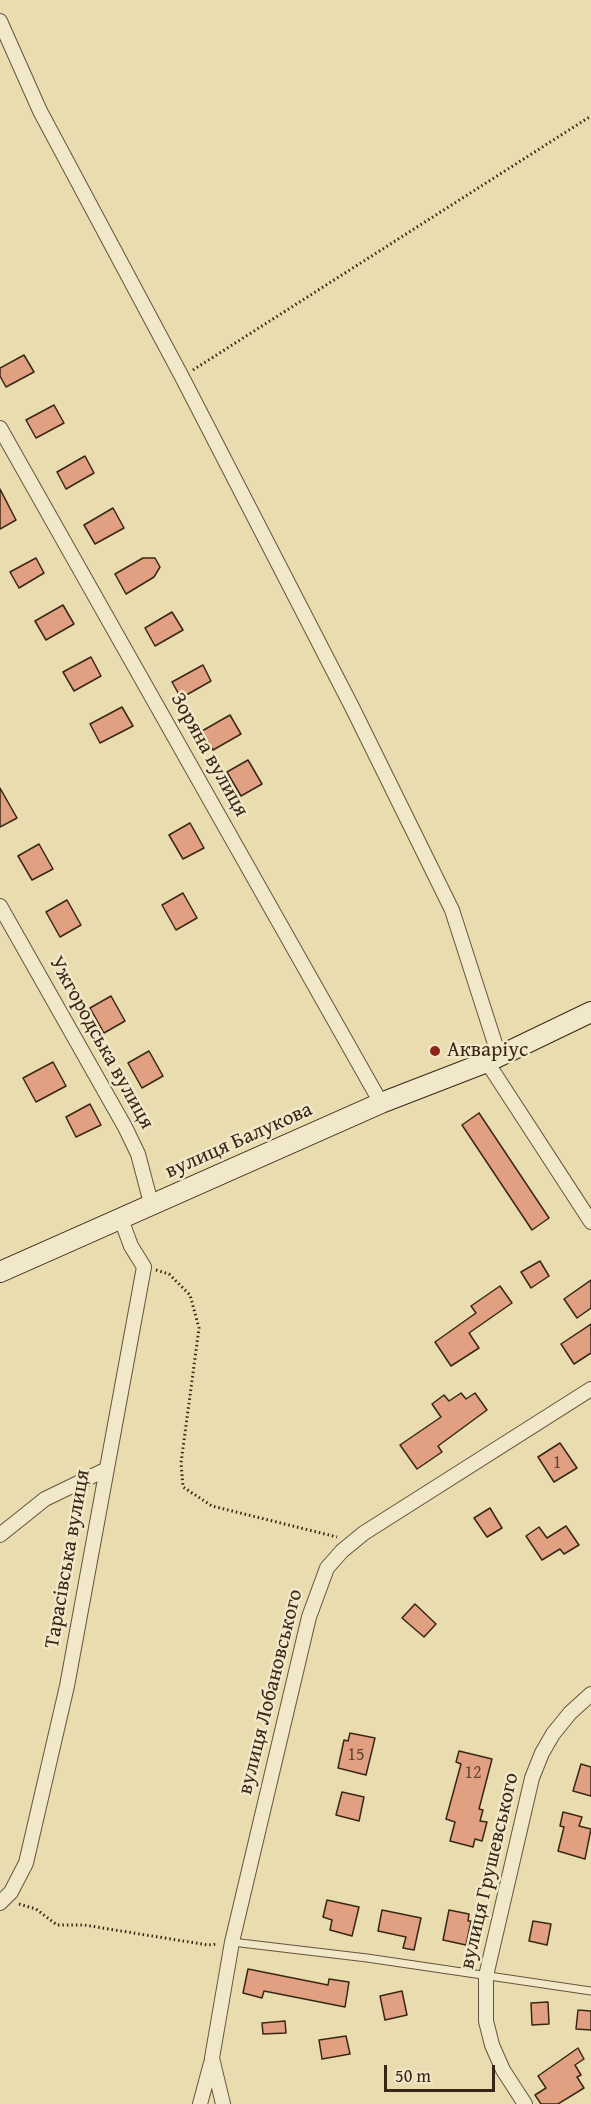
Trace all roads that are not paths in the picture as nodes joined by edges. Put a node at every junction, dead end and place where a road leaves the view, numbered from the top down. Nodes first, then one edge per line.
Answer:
1 (0, 21) edge
2 (0, 428) edge
3 (0, 906) edge
4 (591, 1012) edge
5 (493, 1059) junction
6 (381, 1103) junction
7 (152, 1207) junction
8 (121, 1219) junction
9 (591, 1222) edge
10 (0, 1272) edge
11 (591, 1389) edge
12 (105, 1470) junction
13 (0, 1535) edge
14 (591, 1694) edge
15 (2, 1901) edge
16 (232, 1942) junction
17 (486, 1976) junction
18 (591, 1991) edge
19 (212, 2058) junction
20 (200, 2104) edge
21 (222, 2104) edge
22 (525, 2104) edge

1 - 5 street
2 - 6 street, Зоряна вулиця
3 - 7 street, Ужгородська вулиця
4 - 5 main road, вулиця Балукова
5 - 6 main road, вулиця Балукова
5 - 9 street
6 - 7 main road, вулиця Балукова
7 - 8 main road, вулиця Балукова
8 - 10 main road, вулиця Балукова
8 - 12 street, Тарасівська вулиця
11 - 16 street, вулиця Лобановського
12 - 13 street
12 - 15 street, Тарасівська вулиця
14 - 17 street, вулиця Грушевського
16 - 17 lane
16 - 19 street, вулиця Лобановського
17 - 18 lane
17 - 22 street, вулиця Грушевського
19 - 20 street
19 - 21 street, вулиця Лобановського

